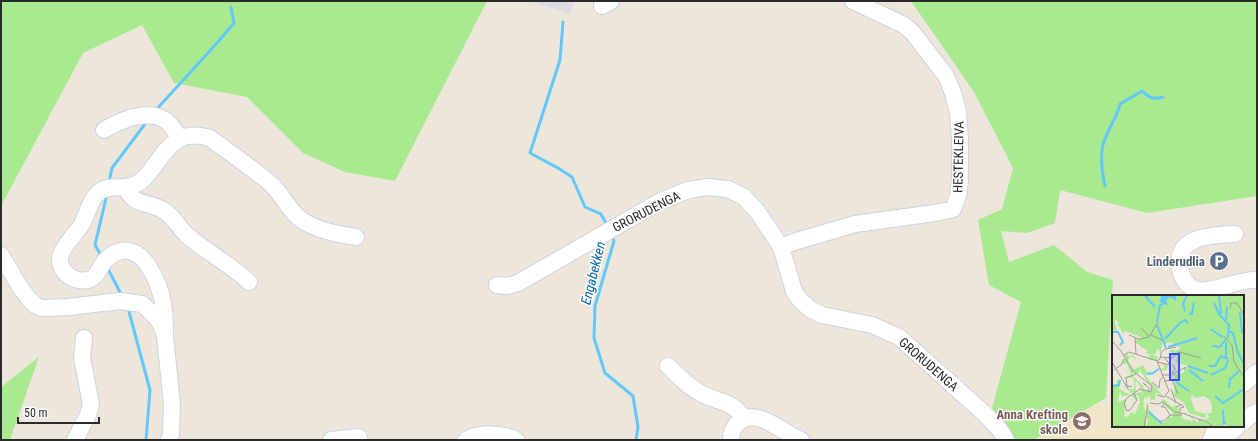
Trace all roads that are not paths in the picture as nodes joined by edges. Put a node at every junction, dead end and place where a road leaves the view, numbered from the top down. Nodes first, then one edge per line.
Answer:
1 (853, 1) edge
2 (104, 130) dead end
3 (180, 138) junction
4 (126, 188) junction
5 (1235, 234) dead end
6 (356, 237) dead end
7 (781, 247) junction
8 (1, 255) edge
9 (1257, 280) edge
10 (249, 282) dead end
11 (497, 286) dead end
12 (165, 336) junction
13 (84, 338) dead end
14 (668, 366) dead end
15 (1257, 372) edge
16 (1244, 383) edge
17 (1257, 412) edge
18 (744, 418) junction
19 (1244, 421) edge
20 (1217, 427) edge
21 (1237, 427) edge
22 (359, 437) dead end
23 (75, 440) edge
24 (169, 440) edge
25 (331, 440) edge
26 (466, 440) edge
27 (516, 440) edge
28 (731, 440) edge
29 (801, 440) edge
30 (1006, 440) edge
31 (1212, 440) edge
32 (1223, 440) edge

1 - 7 street, HESTEKLEIVA
2 - 3 street
3 - 4 street
3 - 6 street
4 - 10 street
4 - 12 street
5 - 9 street
7 - 11 street, GRORUDENGA
7 - 30 street, GRORUDENGA
8 - 12 street
12 - 24 street
13 - 23 street
14 - 18 street
15 - 16 street
17 - 19 street
18 - 28 street
18 - 29 street
20 - 31 street
21 - 32 street
22 - 25 street
26 - 27 street

